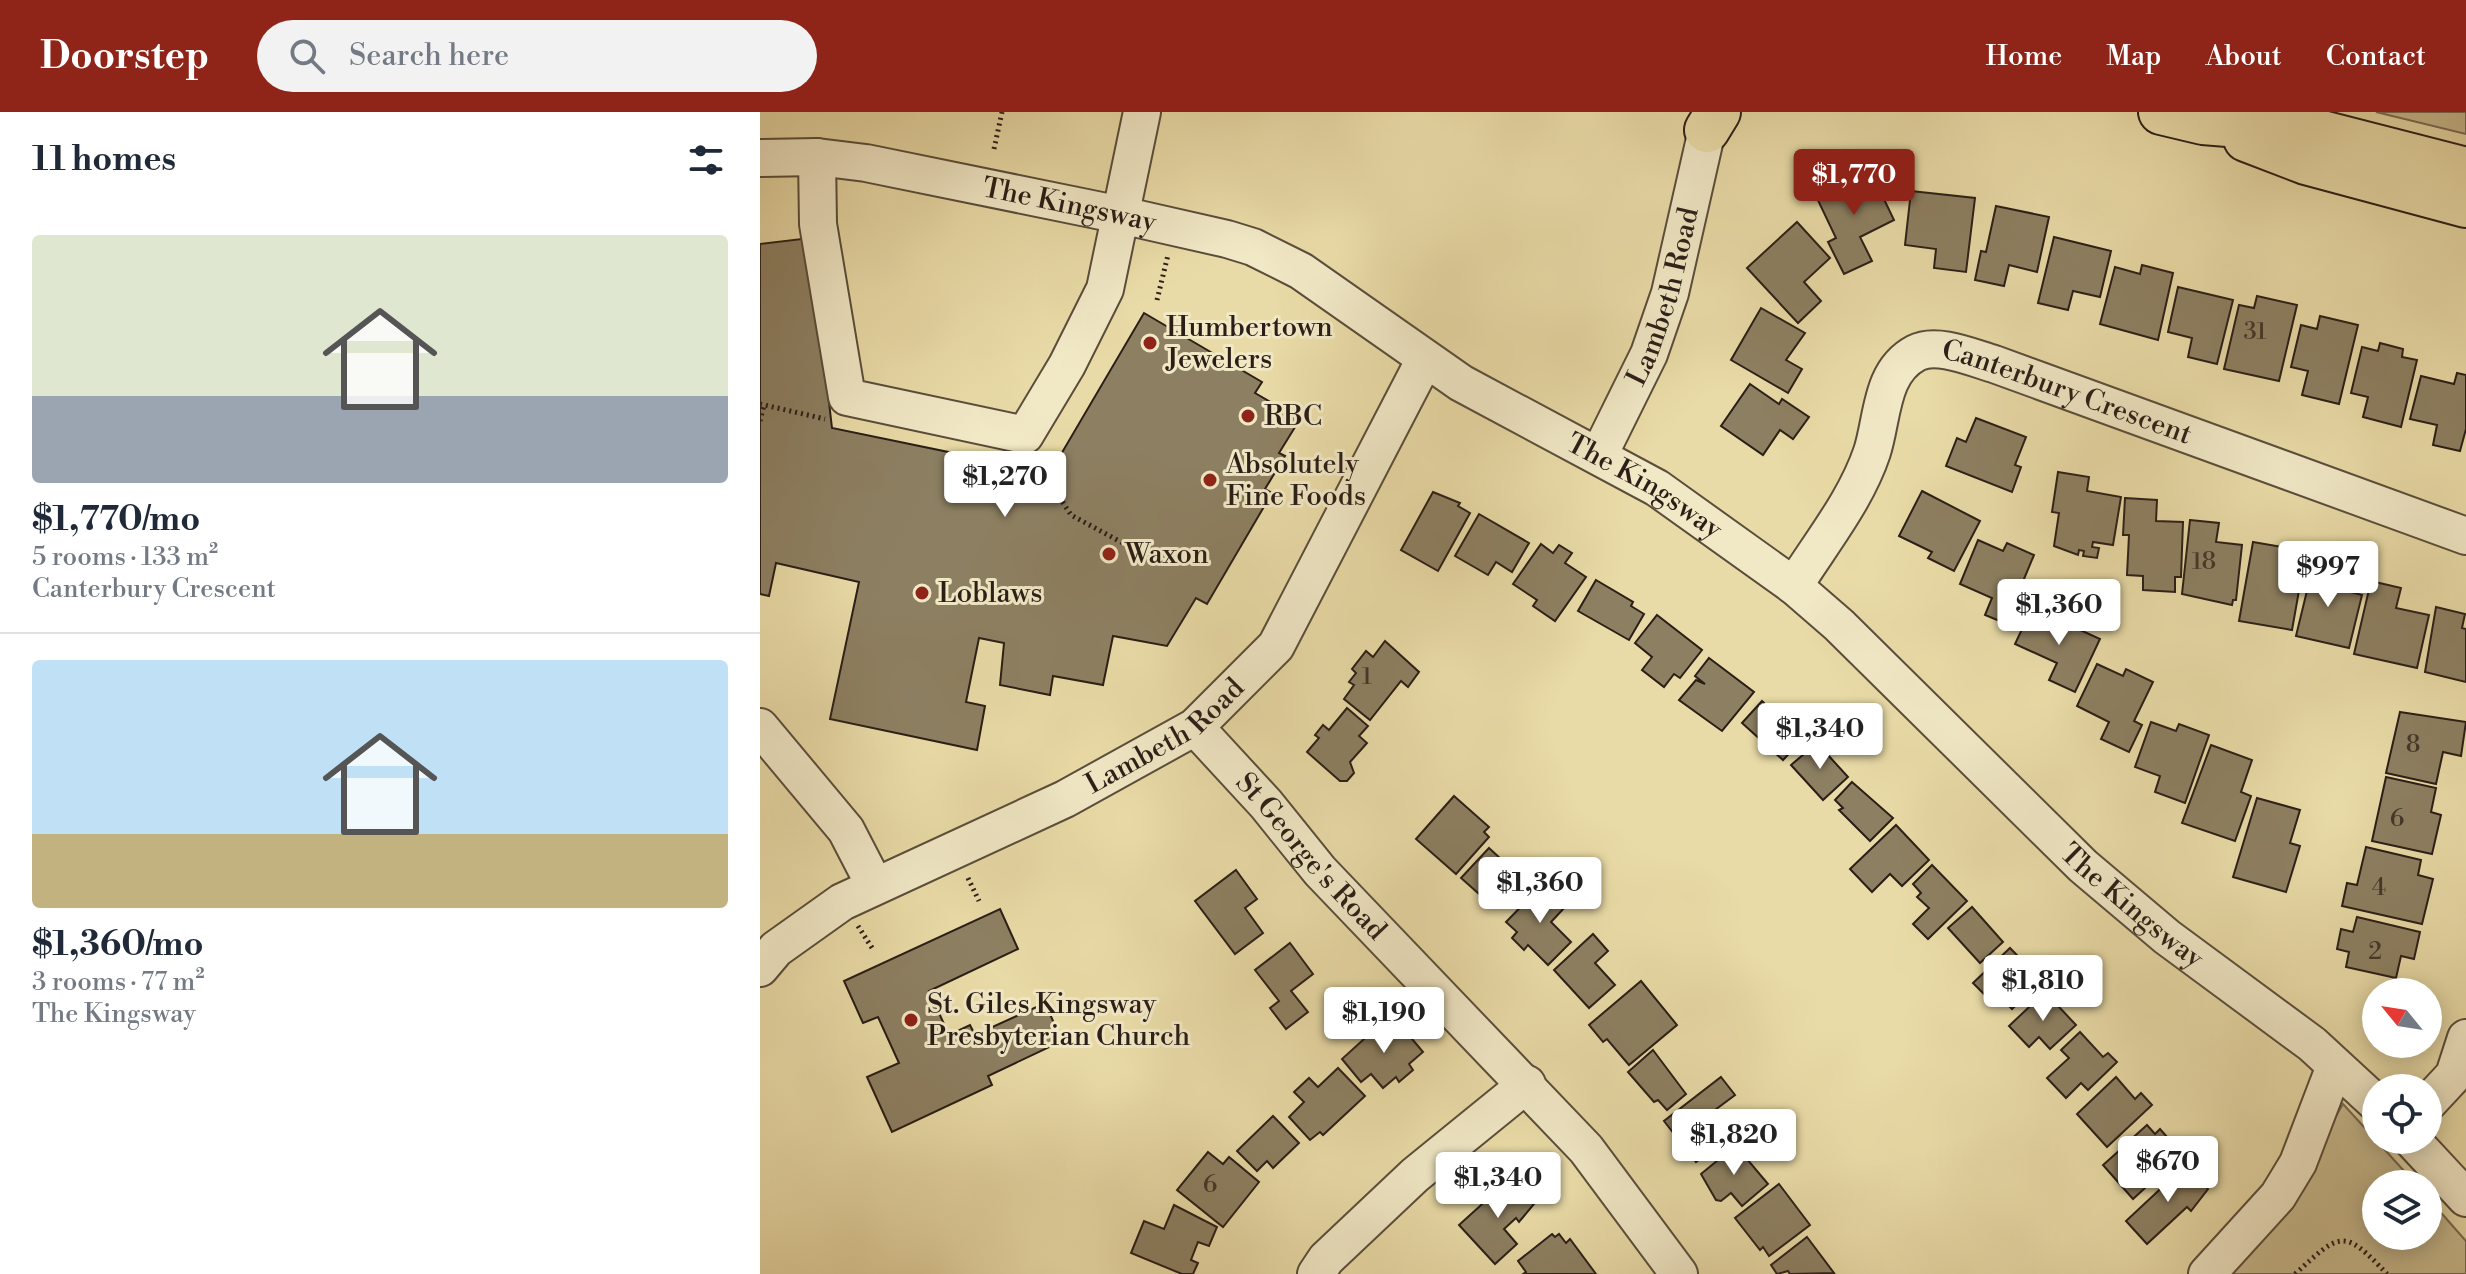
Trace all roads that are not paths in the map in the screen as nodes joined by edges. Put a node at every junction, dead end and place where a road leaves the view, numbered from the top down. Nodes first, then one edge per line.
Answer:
1 (1142, 112) edge
2 (2161, 112) edge
3 (1710, 118) edge
4 (2203, 122) junction
5 (817, 157) junction
6 (760, 158) edge
7 (2466, 170) edge
8 (2466, 205) edge
9 (1121, 215) junction
10 (1425, 359) junction
11 (1599, 455) junction
12 (2466, 536) edge
13 (1794, 586) junction
14 (760, 727) edge
15 (1195, 727) junction
16 (875, 886) junction
17 (760, 968) edge
18 (2466, 1038) edge
19 (2335, 1066) junction
20 (1527, 1084) junction
21 (2442, 1088) edge
22 (2362, 1090) edge
23 (2425, 1154) edge
24 (2466, 1198) edge
25 (1316, 1274) edge
26 (1679, 1274) edge
27 (2207, 1274) edge

1 - 9 street
2 - 4 main road
3 - 11 street, Lambeth Road
4 - 7 main road
4 - 8 main road
5 - 6 street, The Kingsway
5 - 9 street, The Kingsway
5 - 9 street
9 - 10 street, The Kingsway
10 - 11 street, The Kingsway
10 - 15 street, Lambeth Road
11 - 13 street, The Kingsway
12 - 13 street, Canterbury Crescent
13 - 19 street, The Kingsway
14 - 16 street
15 - 16 street, Lambeth Road
15 - 20 street, St George's Road
16 - 17 street, Lambeth Road
18 - 21 street
19 - 22 street, The Kingsway
19 - 27 street
20 - 25 street
20 - 26 street, St George's Road
23 - 24 street

